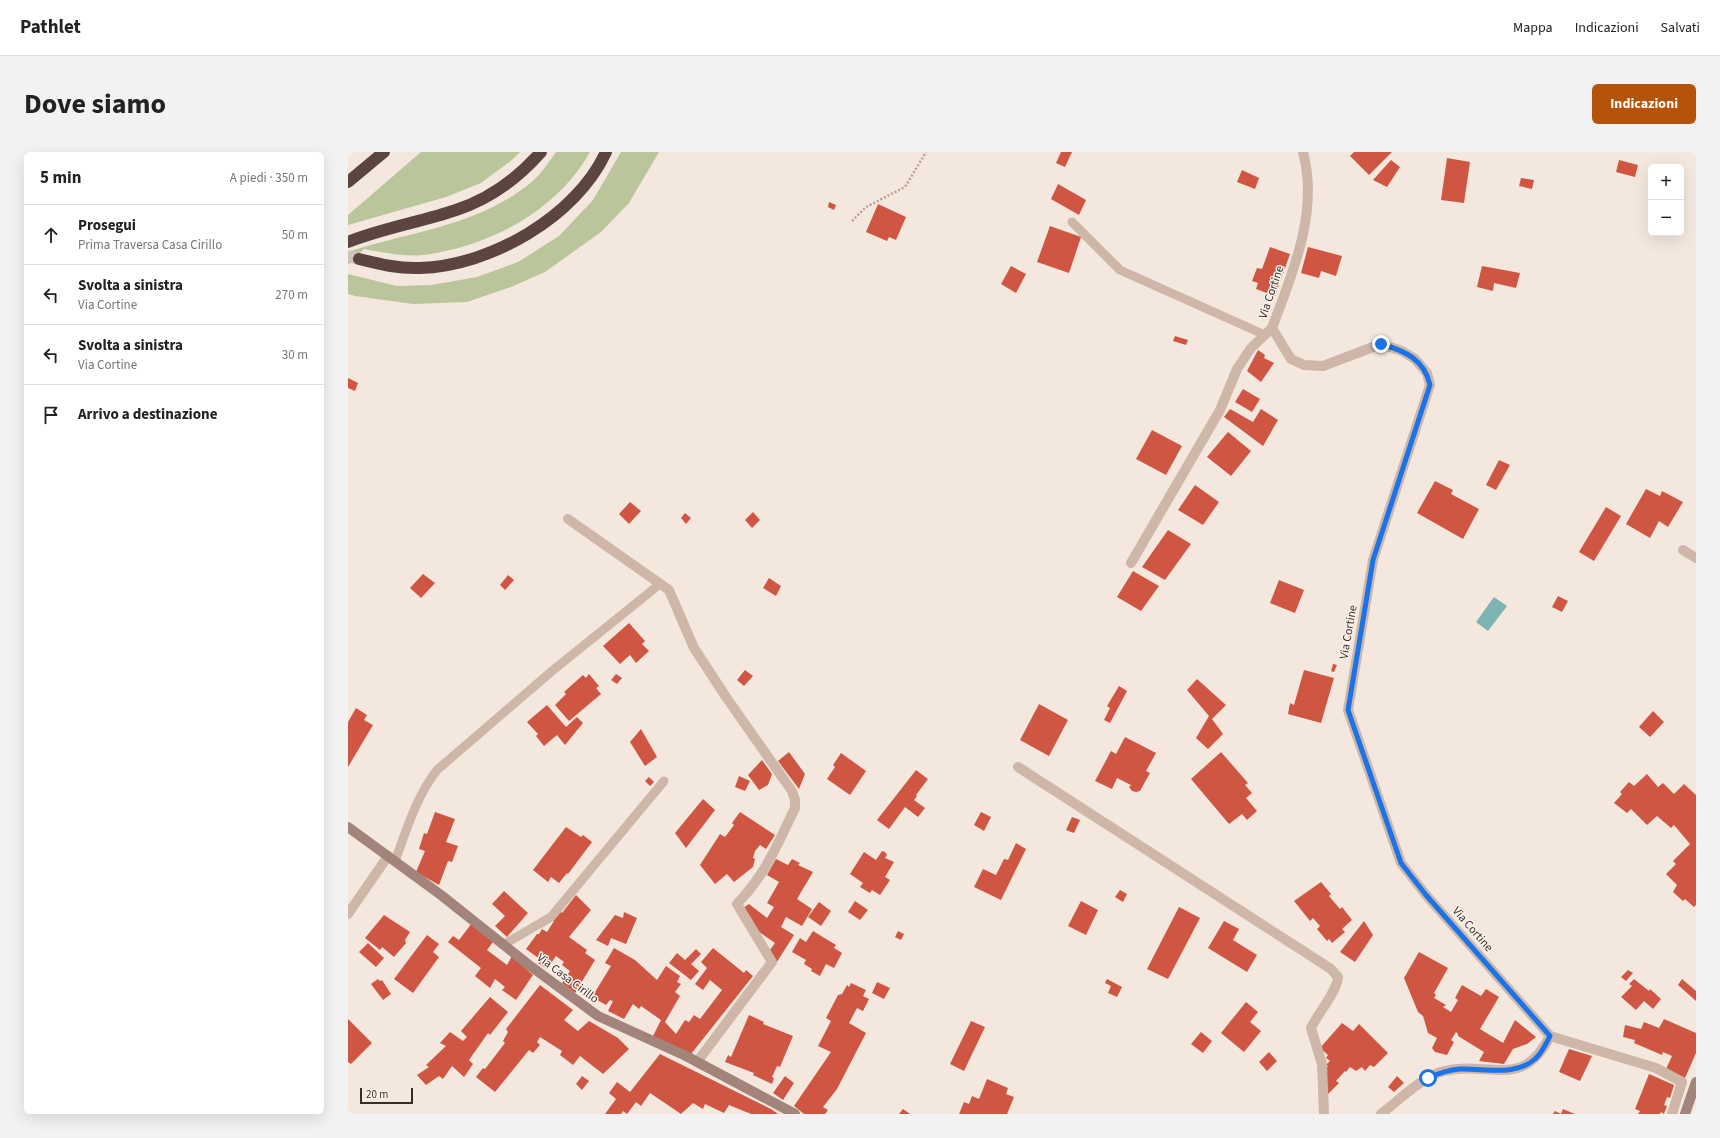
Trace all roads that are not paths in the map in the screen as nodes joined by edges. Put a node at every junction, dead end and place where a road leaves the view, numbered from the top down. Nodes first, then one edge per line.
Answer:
1 (384, 152) edge
2 (541, 152) edge
3 (606, 152) edge
4 (1303, 152) edge
5 (348, 182) edge
6 (1072, 222) dead end
7 (348, 242) edge
8 (359, 259) tunnel mouth
9 (1268, 331) junction
10 (568, 519) dead end
11 (1683, 550) dead end
12 (1696, 558) edge
13 (1131, 563) dead end
14 (655, 588) dead end
15 (1018, 767) dead end
16 (664, 781) dead end
17 (348, 827) edge
18 (392, 858) junction
19 (348, 914) edge
20 (503, 944) junction
21 (1550, 1036) junction
22 (696, 1062) junction
23 (1696, 1082) edge
24 (1687, 1113) edge
25 (795, 1114) edge
26 (1324, 1114) edge
27 (1381, 1114) edge
28 (1672, 1114) edge

1 - 5 highway
2 - 7 highway
3 - 8 highway
4 - 9 street, Via Cortine
6 - 9 lane
9 - 13 street
9 - 21 street, Via Cortine
10 - 22 street
11 - 12 street
14 - 18 lane
15 - 26 street
16 - 20 lane
17 - 18 street, Via Casa Cirillo
18 - 19 street
18 - 20 street, Via Casa Cirillo
20 - 22 street, Via Casa Cirillo
21 - 27 street
21 - 28 street
22 - 25 street, Via Casa Cirillo
23 - 24 street

